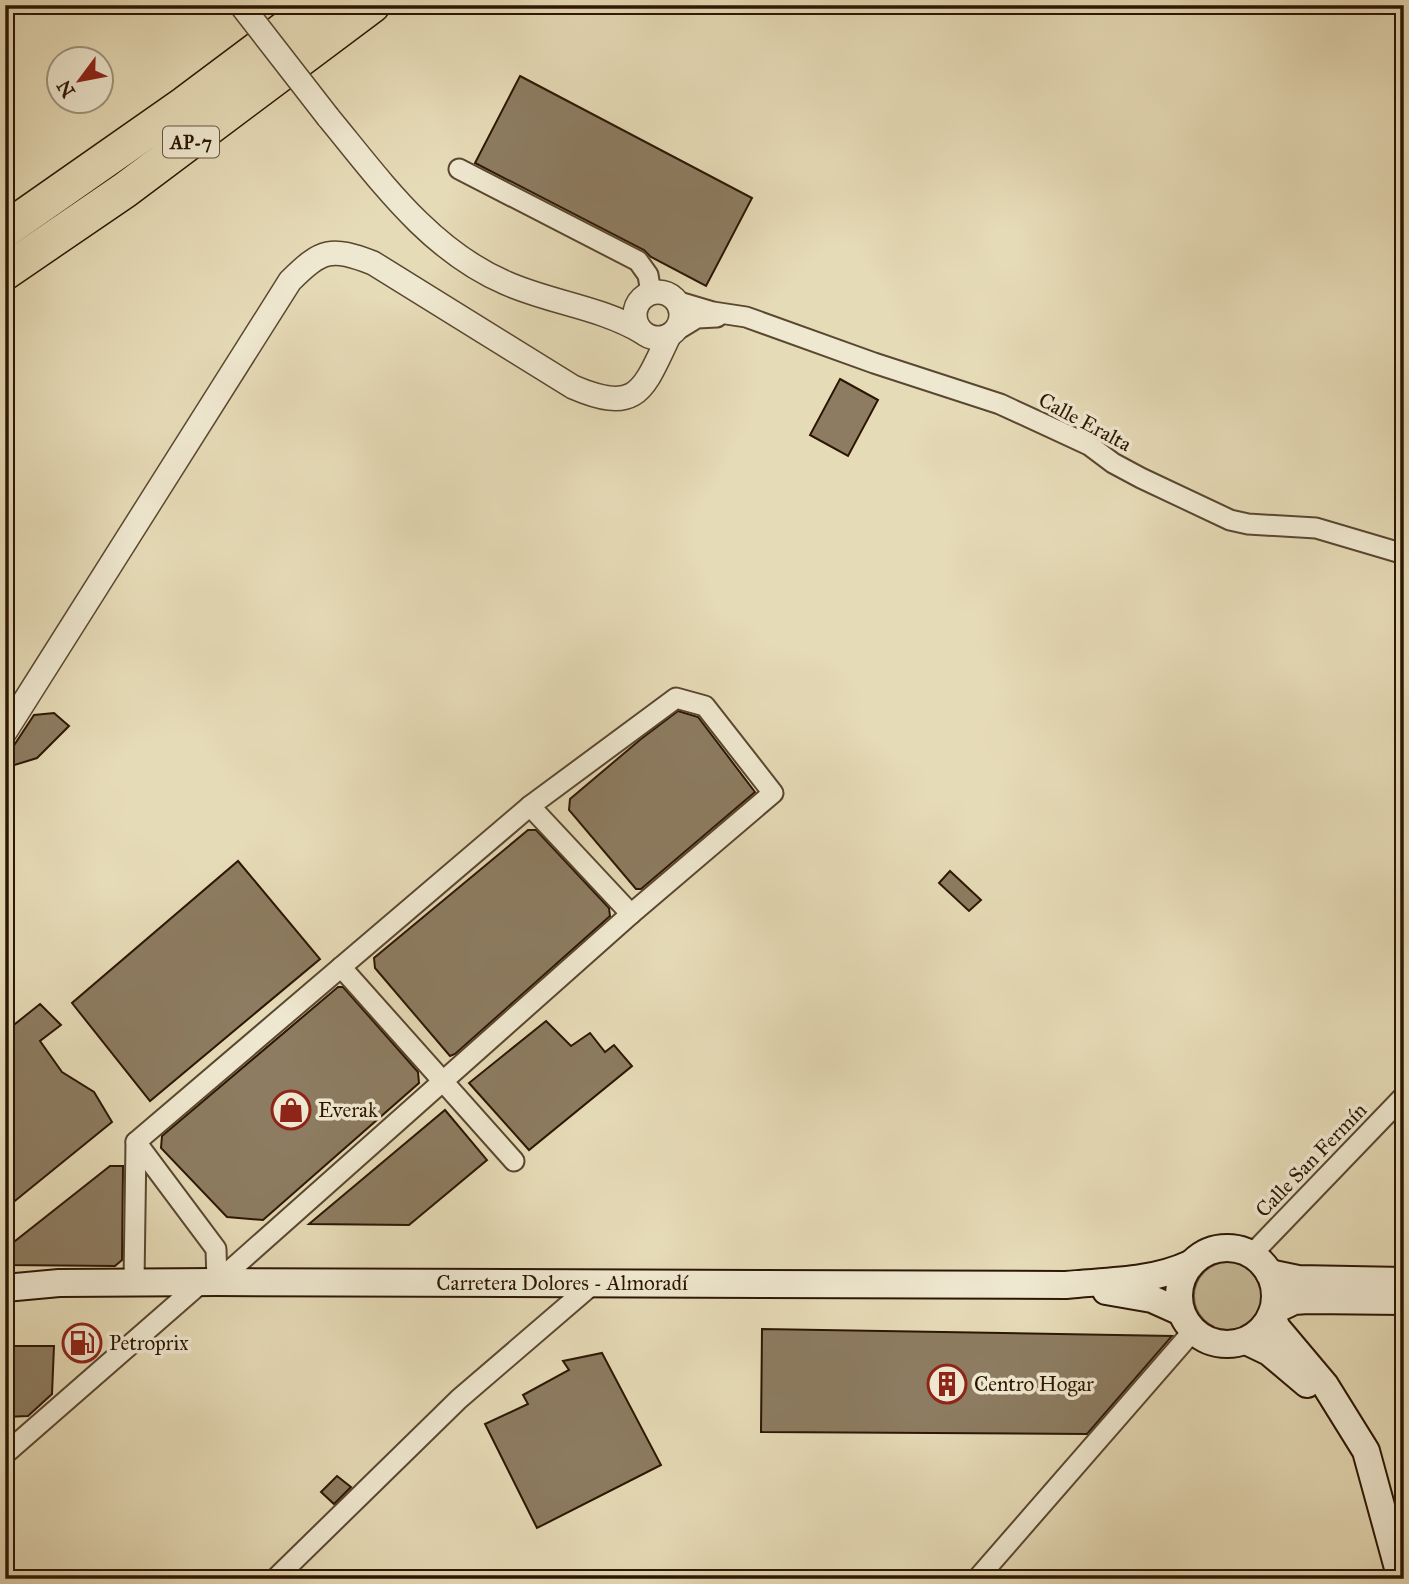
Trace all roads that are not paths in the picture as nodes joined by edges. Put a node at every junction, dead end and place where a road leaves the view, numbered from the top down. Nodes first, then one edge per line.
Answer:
1 (241, 5) edge
2 (317, 5) edge
3 (372, 5) edge
4 (459, 169) dead end
5 (5, 230) edge
6 (5, 272) edge
7 (645, 297) junction
8 (676, 301) junction
9 (579, 308) junction
10 (746, 317) junction
11 (643, 334) junction
12 (671, 334) junction
13 (650, 376) junction
14 (1404, 554) edge
15 (5, 732) edge
16 (530, 806) junction
17 (632, 914) junction
18 (341, 967) junction
19 (444, 1083) junction
20 (1404, 1097) edge
21 (136, 1142) junction
22 (514, 1161) dead end
23 (1190, 1264) junction
24 (1261, 1264) junction
25 (5, 1276) edge
26 (1404, 1281) edge
27 (134, 1282) junction
28 (209, 1282) junction
29 (59, 1283) junction
30 (594, 1283) junction
31 (1066, 1284) junction
32 (5, 1288) edge
33 (1404, 1301) edge
34 (1272, 1313) junction
35 (1187, 1322) junction
36 (1246, 1341) junction
37 (5, 1454) edge
38 (1384, 1519) junction
39 (1396, 1575) edge
40 (275, 1579) edge
41 (977, 1579) edge

1 - 9 street, bridge
2 - 5 highway, AP-7
3 - 6 highway, AP-7
4 - 7 street
7 - 8 street
7 - 9 street
7 - 11 street
8 - 10 street
8 - 12 street
9 - 11 street
10 - 12 street
10 - 14 street, Calle Eralta
11 - 12 street
11 - 13 street
12 - 13 street
13 - 15 street
16 - 17 street
16 - 17 street
16 - 18 street
17 - 19 street
18 - 19 street
18 - 21 street
19 - 22 street
19 - 28 street
20 - 24 street, Calle San Fermín
21 - 27 street
21 - 28 street
23 - 24 main road
23 - 31 main road
23 - 35 main road
24 - 26 main road
24 - 34 main road
25 - 29 main road, Carretera Dolores - Almoradí
27 - 28 main road, Carretera Dolores - Almoradí
27 - 29 main road, Carretera Dolores - Almoradí
28 - 30 main road, Carretera Dolores - Almoradí
28 - 37 street
29 - 32 main road, Carretera Dolores - Almoradí
30 - 31 main road, Carretera Dolores - Almoradí
30 - 40 street
31 - 35 main road
33 - 34 main road
34 - 36 main road
34 - 38 main road
35 - 36 main road
35 - 41 street
36 - 38 main road
38 - 39 main road

